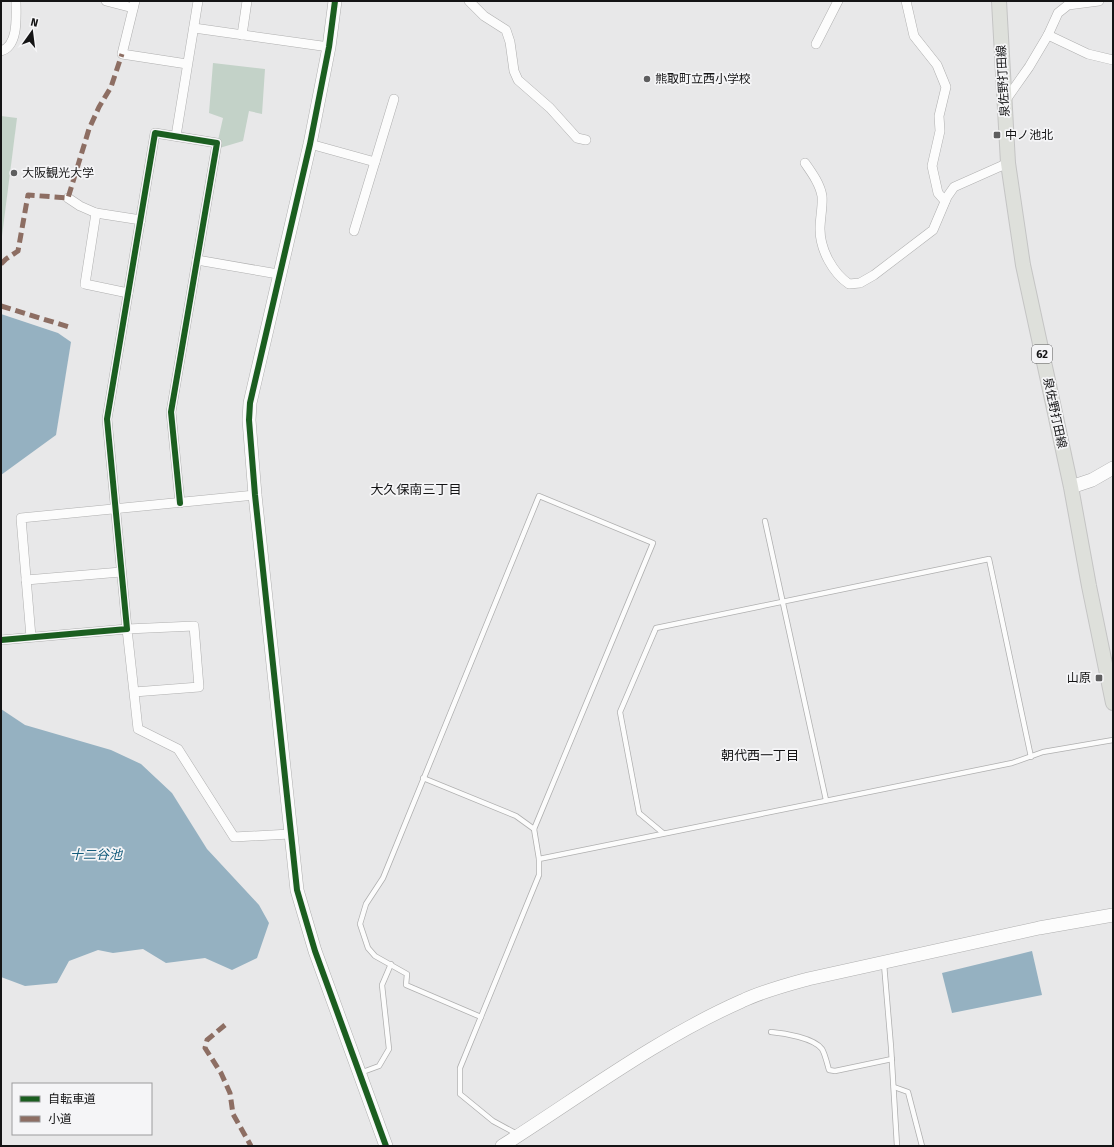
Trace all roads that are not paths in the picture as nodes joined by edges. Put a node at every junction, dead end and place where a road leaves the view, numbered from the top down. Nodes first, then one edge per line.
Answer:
1 (16, 1) edge
2 (106, 1) edge
3 (198, 1) edge
4 (246, 1) edge
5 (335, 1) edge
6 (469, 1) edge
7 (838, 1) edge
8 (906, 1) edge
9 (1000, 1) edge
10 (1099, 1) edge
11 (134, 4) edge
12 (194, 28) junction
13 (242, 35) junction
14 (1048, 35) junction
15 (816, 44) dead end
16 (329, 48) junction
17 (1, 51) edge
18 (1113, 60) edge
19 (187, 64) junction
20 (394, 98) dead end
21 (1004, 102) junction
22 (176, 136) junction
23 (586, 140) dead end
24 (310, 144) junction
25 (375, 162) junction
26 (805, 163) dead end
27 (1008, 163) junction
28 (68, 198) dead end
29 (946, 201) junction
30 (96, 213) junction
31 (141, 220) junction
32 (354, 231) dead end
33 (197, 260) junction
34 (278, 274) junction
35 (128, 293) junction
36 (1113, 468) edge
37 (1071, 487) junction
38 (255, 494) junction
39 (180, 503) junction
40 (115, 509) junction
41 (764, 521) dead end
42 (121, 572) junction
43 (26, 580) junction
44 (783, 601) junction
45 (127, 629) junction
46 (31, 638) junction
47 (1, 640) edge
48 (134, 692) junction
49 (1113, 703) edge
50 (1113, 740) edge
51 (1031, 756) junction
52 (423, 778) junction
53 (826, 800) junction
54 (534, 829) junction
55 (663, 833) junction
56 (290, 834) junction
57 (539, 859) junction
58 (1113, 915) edge
59 (884, 962) junction
60 (391, 964) junction
61 (481, 1017) junction
62 (771, 1032) dead end
63 (892, 1059) junction
64 (359, 1073) junction
65 (894, 1087) junction
66 (510, 1142) edge
67 (386, 1146) edge
68 (897, 1146) edge
69 (922, 1146) edge

1 - 17 street
2 - 11 street
3 - 12 street
4 - 13 street
5 - 16 street
6 - 23 street
7 - 15 street
8 - 29 street
9 - 21 main road, 泉佐野打田線 / 62
10 - 14 street
11 - 19 street
12 - 13 street
12 - 19 street
13 - 16 street
14 - 18 street
14 - 21 street
16 - 24 street
19 - 22 street
20 - 25 street
21 - 27 main road, 泉佐野打田線 / 62
22 - 31 street
22 - 33 street
24 - 25 street
24 - 34 street
25 - 32 street
26 - 29 street
27 - 29 street
27 - 37 main road, 泉佐野打田線 / 62
28 - 30 street
30 - 31 street
30 - 35 street
31 - 35 street
33 - 34 street
33 - 39 street
34 - 38 street
35 - 40 street
36 - 37 street
37 - 49 main road, 泉佐野打田線 / 62
38 - 39 street
38 - 56 street
39 - 40 street
40 - 42 street
40 - 43 street
41 - 44 lane
42 - 43 street
42 - 45 street
43 - 46 street
44 - 51 lane
44 - 53 lane
44 - 55 lane
45 - 46 street
45 - 48 street
45 - 48 street
46 - 47 street
48 - 56 street
50 - 51 lane
51 - 53 lane
52 - 54 lane
52 - 54 lane
52 - 60 lane
53 - 55 lane
54 - 57 lane
55 - 57 lane
56 - 64 street
57 - 61 lane
58 - 59 street
59 - 63 lane
59 - 66 street
60 - 61 lane
60 - 64 lane
61 - 66 lane
62 - 63 lane
63 - 65 lane
64 - 67 street
65 - 68 lane
65 - 69 lane

